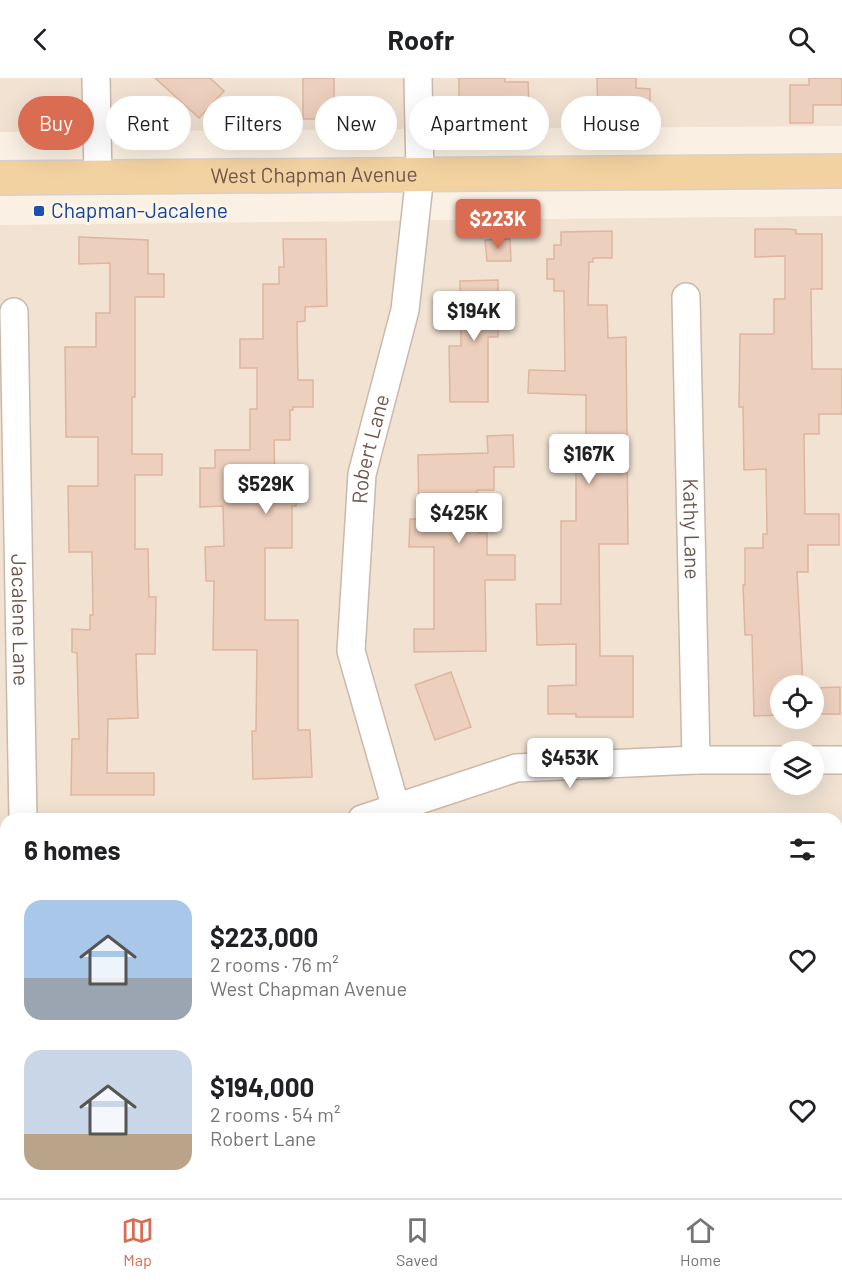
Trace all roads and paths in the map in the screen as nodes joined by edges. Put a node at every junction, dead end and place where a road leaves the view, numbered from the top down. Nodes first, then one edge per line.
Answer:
1 (96, 78) edge
2 (418, 78) edge
3 (842, 171) edge
4 (420, 176) junction
5 (98, 177) junction
6 (0, 178) edge
7 (686, 297) dead end
8 (14, 312) dead end
9 (696, 760) junction
10 (770, 760) edge
11 (824, 760) edge
12 (842, 760) edge
13 (22, 813) edge
14 (398, 813) edge
15 (401, 813) edge

1 - 5 street
2 - 4 street, Robert Lane
3 - 4 main road, West Chapman Avenue
4 - 5 main road, West Chapman Avenue
4 - 14 street, Robert Lane
5 - 6 main road, West Chapman Avenue
7 - 9 street, Kathy Lane
8 - 13 street, Jacalene Lane
9 - 10 street
9 - 15 street
11 - 12 street

